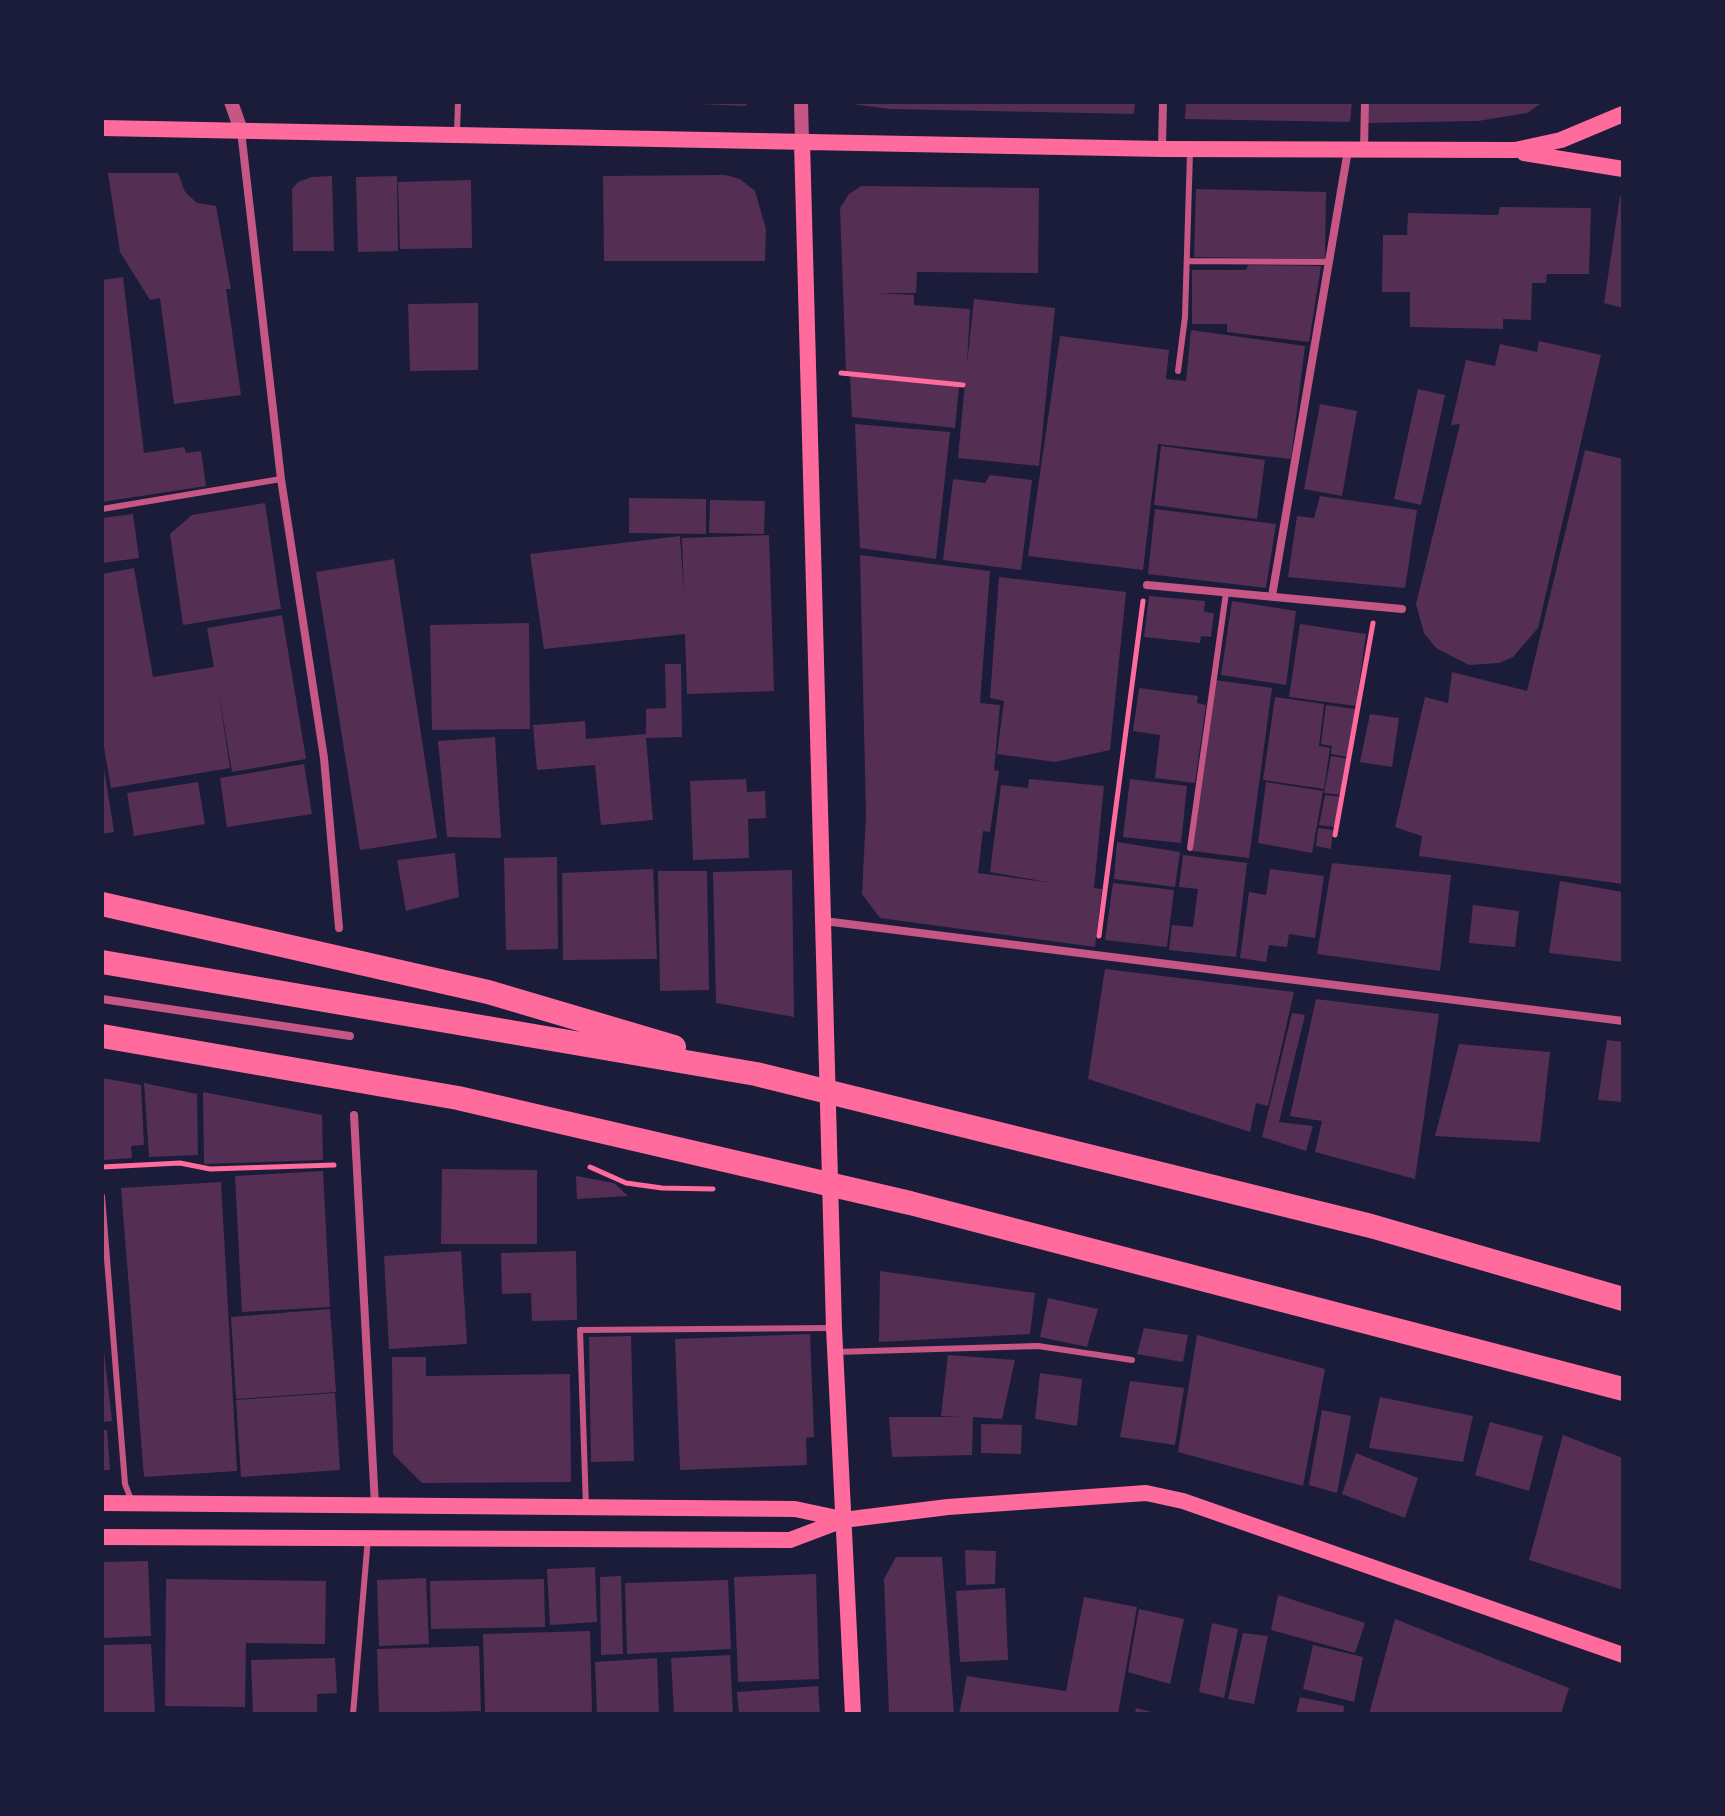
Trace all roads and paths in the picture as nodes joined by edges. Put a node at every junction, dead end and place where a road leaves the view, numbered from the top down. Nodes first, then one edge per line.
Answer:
1 (231, 102) edge
2 (458, 102) edge
3 (801, 102) edge
4 (1163, 102) edge
5 (1365, 102) edge
6 (1623, 114) edge
7 (102, 128) edge
8 (241, 130) junction
9 (457, 135) junction
10 (802, 142) junction
11 (1162, 149) junction
12 (1190, 149) junction
13 (1356, 150) junction
14 (1515, 150) junction
15 (1623, 169) edge
16 (1187, 261) junction
17 (1329, 262) junction
18 (1178, 371) dead end
19 (841, 373) dead end
20 (963, 385) dead end
21 (281, 479) junction
22 (102, 509) edge
23 (1147, 585) joint
24 (1226, 593) junction
25 (1272, 596) junction
26 (1376, 607) junction
27 (1402, 609) dead end
28 (1335, 835) dead end
29 (1190, 848) dead end
30 (102, 904) edge
31 (824, 921) junction
32 (339, 928) dead end
33 (1097, 953) junction
34 (102, 962) edge
35 (102, 999) edge
36 (1623, 1021) edge
37 (102, 1036) edge
38 (350, 1036) dead end
39 (756, 1074) junction
40 (354, 1115) dead end
41 (334, 1165) dead end
42 (102, 1167) edge
43 (102, 1196) edge
44 (1623, 1299) edge
45 (834, 1328) junction
46 (835, 1352) junction
47 (1132, 1360) dead end
48 (1623, 1389) edge
49 (102, 1503) edge
50 (132, 1503) junction
51 (375, 1505) junction
52 (586, 1507) junction
53 (843, 1520) junction
54 (102, 1537) edge
55 (368, 1538) junction
56 (1623, 1655) edge
57 (353, 1714) edge
58 (853, 1714) edge

1 - 8 street
2 - 9 lane
3 - 10 street
4 - 11 street
5 - 13 street
6 - 14 main road
7 - 8 main road
8 - 9 main road
8 - 21 street
9 - 10 main road
10 - 11 main road
10 - 31 main road
11 - 12 main road
12 - 13 main road
12 - 16 lane
13 - 14 main road
13 - 17 street
14 - 15 main road
16 - 17 lane
16 - 18 lane
17 - 25 street
19 - 20 path
21 - 22 lane
21 - 32 street
23 - 24 street
23 - 33 path
24 - 25 street
24 - 29 lane
25 - 26 street
26 - 27 street
26 - 28 path
30 - 39 highway
31 - 33 street
31 - 45 main road
33 - 36 street
34 - 39 highway
35 - 38 street
37 - 48 highway
39 - 44 highway
40 - 51 street
41 - 42 path
43 - 50 lane
45 - 46 main road
45 - 52 lane
46 - 47 lane
46 - 53 main road
49 - 50 main road
50 - 51 main road
51 - 52 main road
52 - 53 main road
53 - 55 main road
53 - 56 main road
53 - 58 main road
54 - 55 main road
55 - 57 lane

